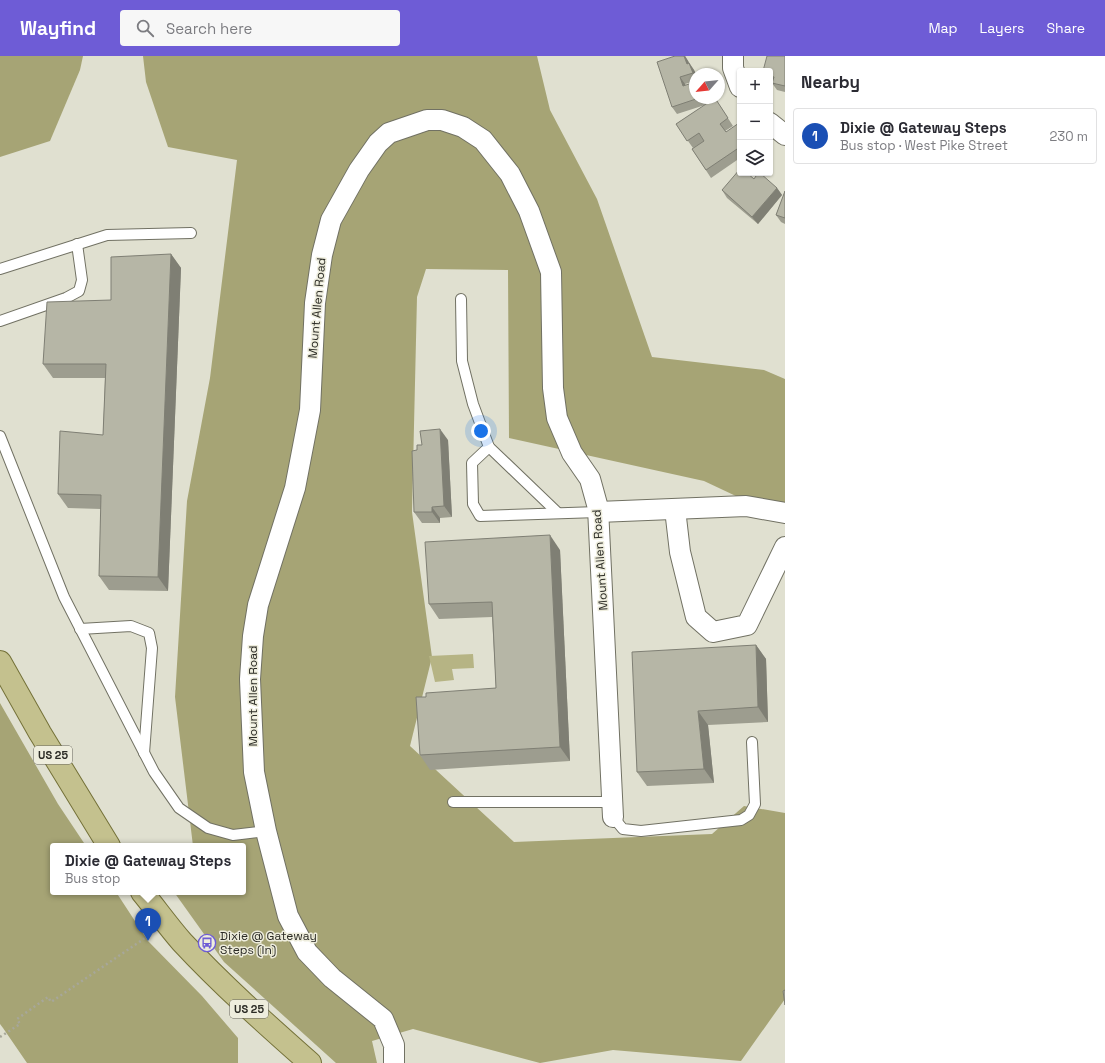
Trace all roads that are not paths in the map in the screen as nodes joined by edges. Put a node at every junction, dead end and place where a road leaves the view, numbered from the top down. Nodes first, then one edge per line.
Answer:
1 (733, 56) edge
2 (737, 79) edge
3 (773, 125) edge
4 (785, 135) edge
5 (191, 233) dead end
6 (76, 244) junction
7 (0, 269) edge
8 (461, 299) dead end
9 (0, 321) edge
10 (0, 436) edge
11 (489, 447) junction
12 (675, 509) junction
13 (598, 512) junction
14 (558, 513) junction
15 (785, 513) edge
16 (785, 547) edge
17 (80, 629) junction
18 (0, 662) edge
19 (752, 742) dead end
20 (144, 753) junction
21 (453, 802) dead end
22 (612, 809) junction
23 (266, 831) junction
24 (107, 843) edge
25 (144, 895) edge
26 (310, 1063) edge
27 (394, 1063) edge

1 - 2 street
3 - 4 street
5 - 6 lane
6 - 7 lane
6 - 9 lane
8 - 11 lane
10 - 17 lane
11 - 14 lane
11 - 14 lane
12 - 13 street
12 - 15 street
12 - 16 street
13 - 14 lane
13 - 22 street, Mount Allen Road
13 - 23 street, Mount Allen Road
17 - 20 lane
17 - 20 lane
18 - 24 main road, US 25
19 - 22 lane
20 - 23 lane
21 - 22 lane
23 - 27 street, Mount Allen Road
25 - 26 main road, US 25

